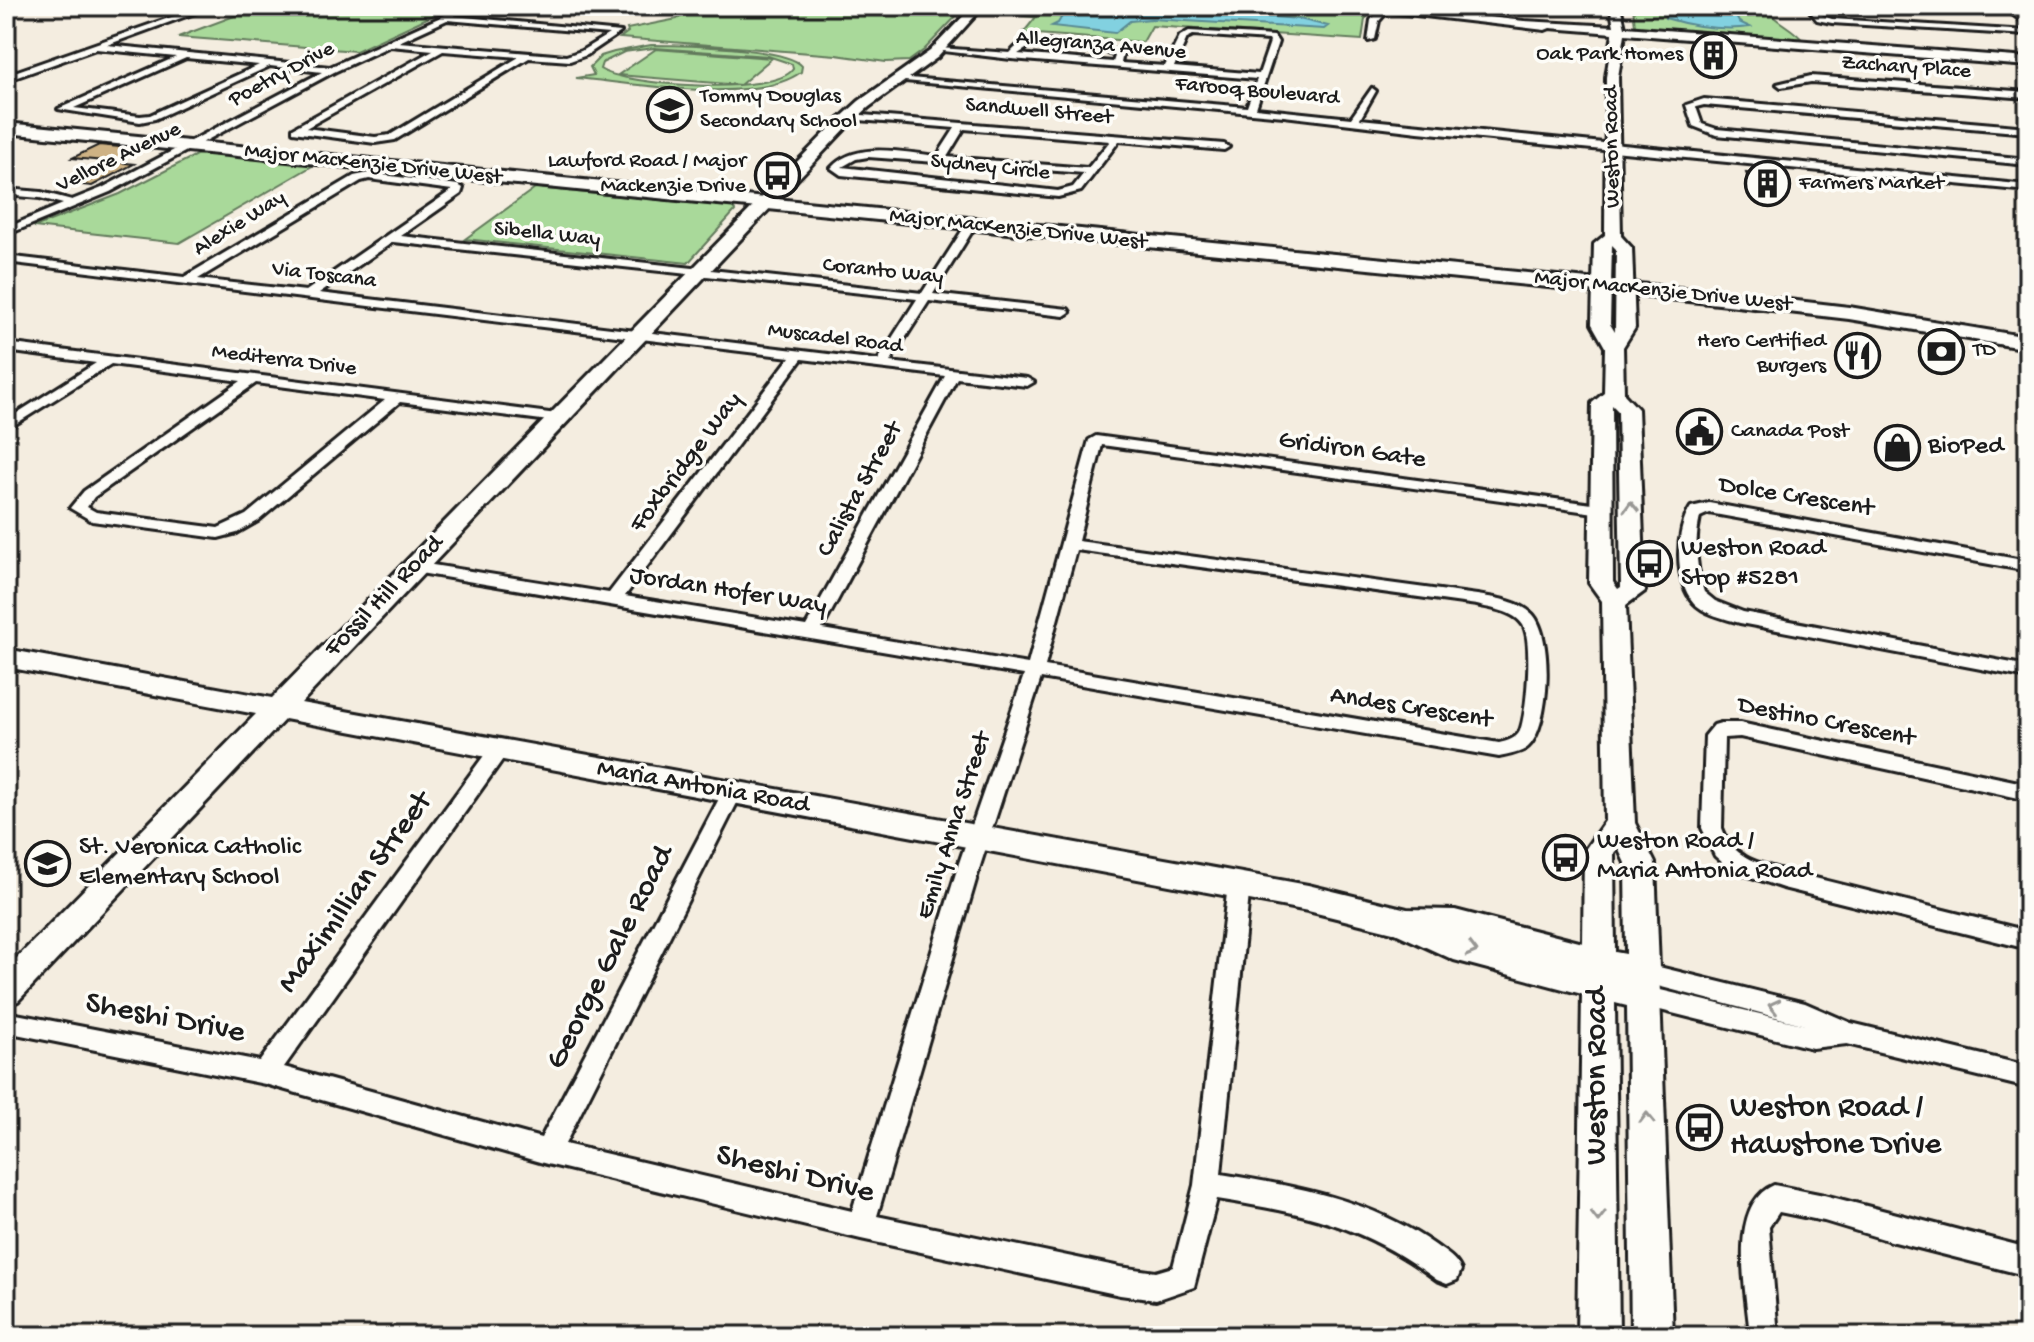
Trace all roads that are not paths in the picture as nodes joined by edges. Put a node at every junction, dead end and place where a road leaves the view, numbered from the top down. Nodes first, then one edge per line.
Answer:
1 (210, 6) edge
2 (464, 6) edge
3 (979, 6) edge
4 (1364, 6) edge
5 (1810, 6) edge
6 (2006, 6) edge
7 (1387, 7) edge
8 (1615, 7) edge
9 (446, 18) junction
10 (2028, 24) edge
11 (1604, 30) junction
12 (1619, 31) junction
13 (2028, 33) edge
14 (1371, 39) dead end
15 (387, 44) junction
16 (92, 46) junction
17 (441, 49) junction
18 (939, 50) junction
19 (527, 56) junction
20 (183, 57) junction
21 (1011, 57) junction
22 (1613, 58) junction
23 (2028, 62) edge
24 (267, 65) junction
25 (1115, 66) junction
26 (331, 70) junction
27 (1168, 70) junction
28 (1261, 77) junction
29 (6, 78) edge
30 (898, 80) junction
31 (1781, 84) dead end
32 (1372, 91) dead end
33 (2028, 95) edge
34 (1250, 111) junction
35 (850, 117) junction
36 (6, 118) edge
37 (1354, 121) junction
38 (962, 125) junction
39 (6, 128) edge
40 (2028, 130) edge
41 (1117, 138) junction
42 (1800, 141) junction
43 (197, 142) junction
44 (1612, 146) junction
45 (1224, 147) dead end
46 (940, 159) junction
47 (2028, 162) edge
48 (1811, 166) junction
49 (1958, 169) junction
50 (1091, 171) junction
51 (2028, 188) edge
52 (6, 192) edge
53 (770, 200) junction
54 (73, 204) junction
55 (969, 229) junction
56 (6, 232) edge
57 (1613, 237) junction
58 (391, 238) junction
59 (6, 259) edge
60 (698, 272) junction
61 (187, 280) junction
62 (1602, 281) junction
63 (1625, 283) junction
64 (310, 294) junction
65 (925, 297) junction
66 (1064, 312) dead end
67 (2028, 333) edge
68 (637, 335) junction
69 (2028, 343) edge
70 (6, 347) edge
71 (1614, 347) junction
72 (798, 355) junction
73 (109, 360) junction
74 (882, 364) junction
75 (953, 373) junction
76 (253, 379) junction
77 (1027, 382) dead end
78 (1614, 396) junction
79 (396, 398) junction
80 (557, 418) junction
81 (6, 426) edge
82 (1096, 440) joint
83 (1602, 509) junction
84 (1068, 544) junction
85 (2028, 566) edge
86 (414, 567) junction
87 (613, 600) junction
88 (1614, 601) junction
89 (812, 631) junction
90 (6, 658) edge
91 (1034, 672) junction
92 (2028, 672) edge
93 (277, 709) junction
94 (498, 751) junction
95 (2028, 792) edge
96 (732, 793) junction
97 (1620, 823) junction
98 (979, 838) junction
99 (1239, 884) junction
100 (2028, 940) edge
101 (1599, 972) junction
102 (1643, 985) junction
103 (6, 991) edge
104 (6, 1022) edge
105 (265, 1073) junction
106 (2028, 1077) edge
107 (547, 1152) junction
108 (1207, 1185) junction
109 (861, 1226) junction
110 (2028, 1262) edge
111 (1447, 1270) dead end
112 (1598, 1336) edge
113 (1652, 1336) edge
114 (1764, 1336) edge

1 - 16 street
2 - 9 street, Poetry Drive
3 - 18 street, Fossil Hill Road
4 - 7 street
5 - 13 street
6 - 10 street
7 - 11 street
7 - 14 street
8 - 11 street, Weston Road
8 - 12 street, Weston Road
9 - 15 street, Poetry Drive
9 - 19 street
11 - 12 street
11 - 22 street, Weston Road
12 - 22 street, Weston Road
12 - 23 street
15 - 17 street
15 - 26 street, Poetry Drive
16 - 20 street
16 - 29 street
17 - 19 street
17 - 19 street
18 - 21 street, Allegranza Avenue
18 - 30 street, Fossil Hill Road
20 - 24 street
20 - 24 street
21 - 25 street, Allegranza Avenue
21 - 25 street
22 - 44 street, Weston Road
24 - 26 street
25 - 27 street, Allegranza Avenue
26 - 43 street, Poetry Drive
27 - 28 street, Allegranza Avenue
27 - 28 street
28 - 34 street
30 - 34 street, Farooq Boulevard
30 - 35 street, Fossil Hill Road
31 - 33 street, Zachary Place
32 - 37 street
34 - 37 street, Farooq Boulevard
35 - 38 street, Sandwell Street
35 - 53 street, Fossil Hill Road
36 - 43 main road, Major MacKenzie Drive West
37 - 44 street, Farooq Boulevard
38 - 41 street, Sandwell Street
38 - 46 street, Sydney Circle
39 - 43 main road, Major MacKenzie Drive West
40 - 42 street
41 - 45 street, Sandwell Street
41 - 50 street
42 - 48 street
42 - 49 street
43 - 53 main road, Major MacKenzie Drive West
43 - 54 street, Vellore Avenue
44 - 48 street, Farooq Boulevard
44 - 57 street, Weston Road
46 - 50 street, Sydney Circle
46 - 50 street, Sydney Circle
47 - 49 street
48 - 49 street, Farooq Boulevard
49 - 51 street
52 - 54 street
53 - 55 main road, Major MacKenzie Drive West
53 - 60 street, Fossil Hill Road
53 - 62 main road, Major MacKenzie Drive West
54 - 56 street, Vellore Avenue
55 - 62 main road, Major MacKenzie Drive West
55 - 65 street
57 - 62 street, Weston Road
57 - 63 street, Weston Road
58 - 60 street, Sibella Way
58 - 61 street, Alexie Way
58 - 64 street, Alexie Way
59 - 61 street, Via Toscana
60 - 65 street, Coranto Way
60 - 68 street, Fossil Hill Road
61 - 64 street, Via Toscana
62 - 63 main road, Major MacKenzie Drive West
62 - 71 street, Weston Road
63 - 67 main road, Major MacKenzie Drive West
63 - 69 main road, Major MacKenzie Drive West
63 - 71 street, Weston Road
64 - 68 street, Via Toscana
65 - 66 street, Coranto Way
65 - 74 street
68 - 72 street, Muscadel Road
68 - 80 street, Fossil Hill Road
70 - 73 street, Mediterra Drive
71 - 78 street, Weston Road
72 - 74 street, Muscadel Road
72 - 87 street, Foxbridge Way
73 - 76 street, Mediterra Drive
73 - 81 street
74 - 75 street, Muscadel Road
75 - 77 street, Muscadel Road
75 - 89 street, Calista Street
76 - 79 street, Mediterra Drive
76 - 79 street
78 - 83 street, Weston Road
88 -> 78 street, Weston Road
79 - 80 street, Mediterra Drive
80 - 86 street, Fossil Hill Road
82 - 83 street, Gridiron Gate
82 - 84 street, Emily Anna Street
83 - 88 street, Weston Road
84 - 91 street, Emily Anna Street
84 - 91 street, Andes Crescent
85 - 92 street, Dolce Crescent
86 - 87 street, Jordan Hofer Way
86 - 93 street, Fossil Hill Road
87 - 89 street, Jordan Hofer Way
88 - 97 street, Weston Road
89 - 91 street, Jordan Hofer Way
90 - 93 street, Maria Antonia Road
91 - 98 street, Emily Anna Street
93 - 94 street, Maria Antonia Road
93 - 103 street, Fossil Hill Road
94 - 96 street, Maria Antonia Road
94 - 105 street, Maximillian Street
95 - 100 street, Destino Crescent
96 - 98 street, Maria Antonia Road
96 - 107 street, George Gale Road
97 - 101 street, Weston Road
97 - 102 street, Weston Road
98 - 99 street, Maria Antonia Road
98 - 109 street, Emily Anna Street
99 - 101 street, Maria Antonia Road
99 - 108 street, Sheshi Drive
101 - 102 street, Maria Antonia Road
101 -> 112 street, Weston Road
102 - 106 street
113 -> 102 street, Weston Road
104 - 105 street, Sheshi Drive
105 - 107 street, Sheshi Drive
107 - 109 street, Sheshi Drive
108 - 109 street, Sheshi Drive
108 - 111 street
110 - 114 street

